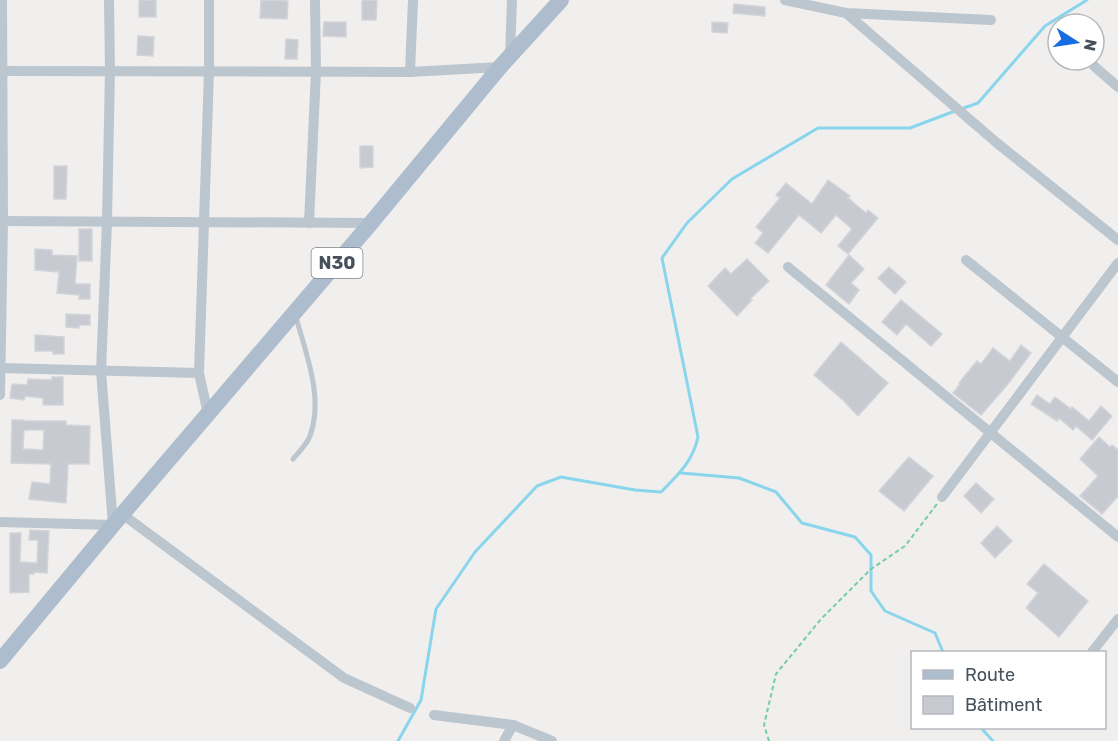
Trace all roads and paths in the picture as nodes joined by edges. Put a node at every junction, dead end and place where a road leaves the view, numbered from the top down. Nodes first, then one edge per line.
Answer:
1 (2, 0) edge
2 (109, 0) edge
3 (209, 0) edge
4 (315, 0) edge
5 (413, 0) edge
6 (512, 0) edge
7 (561, 0) edge
8 (785, 0) edge
9 (846, 13) junction
10 (991, 20) dead end
11 (505, 61) junction
12 (110, 70) junction
13 (316, 70) junction
14 (1, 71) edge
15 (209, 71) junction
16 (410, 72) junction
17 (1101, 72) edge
18 (1118, 87) edge
19 (1, 221) edge
20 (107, 222) junction
21 (204, 222) junction
22 (309, 223) junction
23 (371, 223) junction
24 (1118, 240) edge
25 (966, 260) dead end
26 (1118, 263) edge
27 (788, 267) dead end
28 (294, 312) junction
29 (1061, 336) junction
30 (1, 368) edge
31 (101, 370) junction
32 (199, 373) junction
33 (1118, 382) edge
34 (0, 395) edge
35 (208, 414) junction
36 (990, 433) junction
37 (293, 459) dead end
38 (942, 497) joint
39 (117, 519) junction
40 (0, 522) edge
41 (1118, 537) edge
42 (1118, 619) edge
43 (1093, 651) edge
44 (0, 661) edge
45 (411, 708) dead end
46 (434, 715) dead end
47 (513, 725) junction
48 (504, 741) edge
49 (552, 741) edge
50 (769, 741) edge

1 - 14 street
2 - 12 street
3 - 15 street
4 - 13 street
5 - 16 street
6 - 11 street
7 - 11 main road, N30
8 - 9 street
9 - 10 street
9 - 24 street
11 - 16 street
11 - 23 main road, N30
12 - 14 street
12 - 15 street
12 - 20 street
13 - 15 street
13 - 16 street
13 - 22 street
14 - 19 street
15 - 21 street
17 - 18 street
19 - 20 street
19 - 30 street
20 - 21 street
20 - 31 street
21 - 22 street
21 - 32 street
22 - 23 street
23 - 28 main road, N30
25 - 29 street
26 - 29 street
27 - 36 street
28 - 35 main road, N30
28 - 37 lane
29 - 33 street
29 - 36 street
30 - 31 street
30 - 34 street
31 - 32 street
31 - 39 street
32 - 35 street
35 - 39 main road, N30
36 - 38 street
36 - 41 street
38 - 50 path
39 - 40 street
39 - 44 main road, N30
39 - 45 street
42 - 43 street
46 - 47 street
47 - 48 street
47 - 49 street

